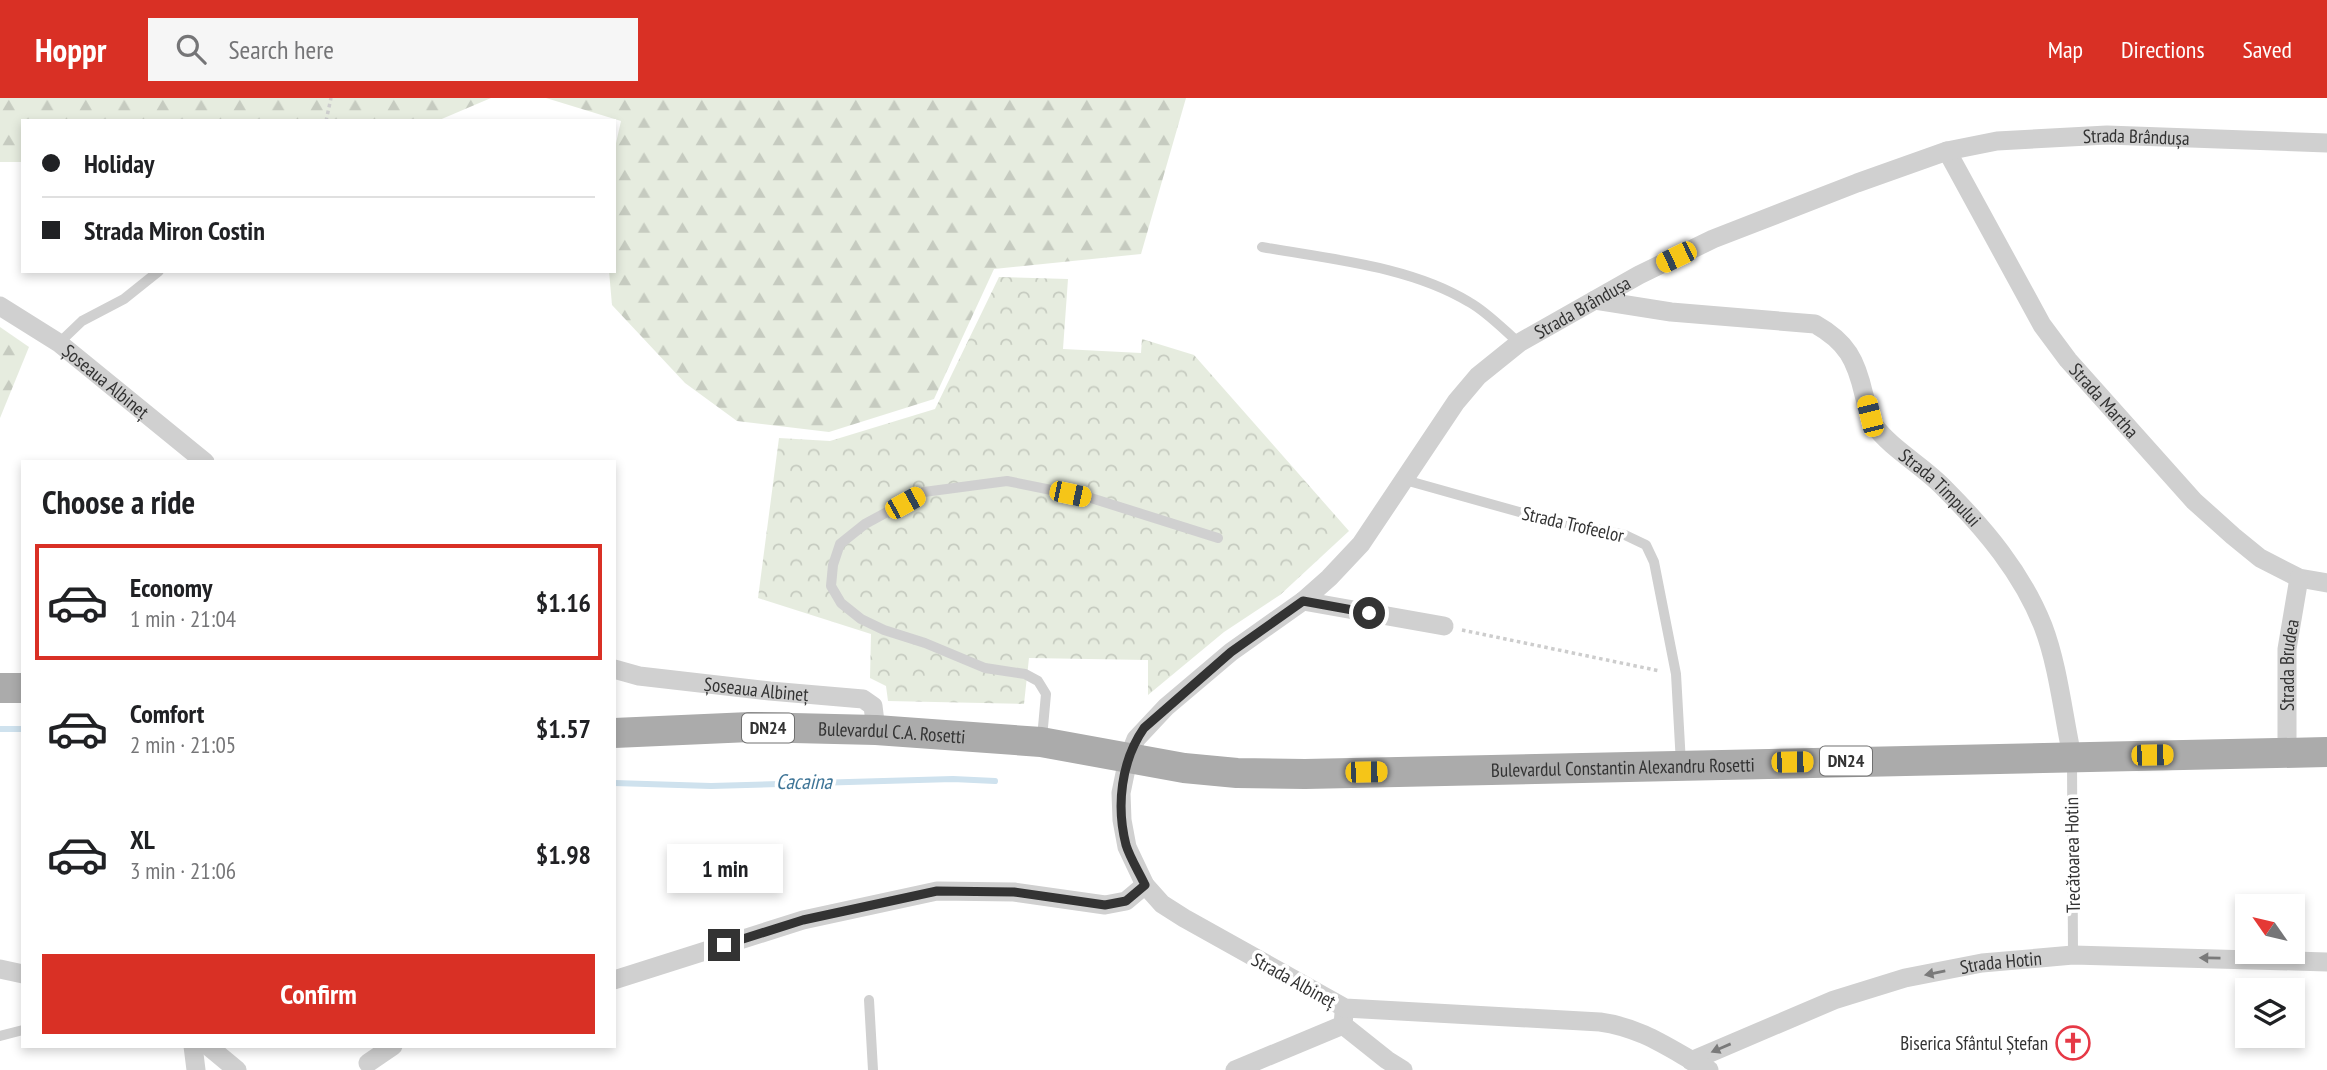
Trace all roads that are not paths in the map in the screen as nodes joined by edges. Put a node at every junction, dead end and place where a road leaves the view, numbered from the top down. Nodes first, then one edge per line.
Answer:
1 (2327, 143) edge
2 (1947, 151) junction
3 (1262, 247) dead end
4 (156, 273) edge
5 (1595, 300) junction
6 (0, 306) edge
7 (59, 343) junction
8 (1519, 343) junction
9 (203, 460) edge
10 (1405, 480) junction
11 (1217, 538) dead end
12 (2299, 578) junction
13 (2327, 583) edge
14 (1303, 601) junction
15 (1444, 626) road end
16 (616, 670) edge
17 (0, 688) edge
18 (21, 688) edge
19 (876, 730) junction
20 (616, 733) edge
21 (1041, 742) junction
22 (2327, 752) edge
23 (2287, 753) junction
24 (2071, 756) junction
25 (1128, 760) junction
26 (1681, 764) junction
27 (1145, 885) junction
28 (2073, 955) junction
29 (2327, 962) edge
30 (0, 969) edge
31 (21, 974) edge
32 (616, 979) edge
33 (869, 1000) dead end
34 (1344, 1017) junction
35 (21, 1031) edge
36 (0, 1037) edge
37 (193, 1048) edge
38 (210, 1048) edge
39 (389, 1048) edge
40 (367, 1060) edge
41 (1691, 1061) junction
42 (1239, 1069) edge
43 (196, 1070) edge
44 (237, 1070) edge
45 (873, 1070) edge
46 (1403, 1070) edge
47 (1709, 1070) edge

1 - 2 street, Strada Brândușa
2 - 5 street, Strada Brândușa
2 - 12 street, Strada Martha
3 - 8 lane
4 - 7 lane
5 - 8 street, Strada Brândușa
5 - 24 street, Strada Timpului
6 - 7 street, Șoseaua Albineț
7 - 9 street, Șoseaua Albineț
8 - 10 street, Strada Brândușa
10 - 14 street, Strada Brândușa
10 - 26 lane, Strada Trofeelor
11 - 21 lane
12 - 13 street, Strada Martha
12 - 23 street, Strada Brudea
14 - 15 street
14 - 25 street, Strada Brândușa
16 - 19 street, Șoseaua Albineț
17 - 18 main road
19 - 20 main road, Bulevardul C.A. Rosetti / DN24
19 - 21 main road, Bulevardul C.A. Rosetti / DN24
21 - 25 main road, Bulevardul C.A. Rosetti / DN24
22 - 23 main road, Bulevardul Constantin Alexandru Rosetti / DN24
23 - 24 main road, Bulevardul Constantin Alexandru Rosetti / DN24
24 - 26 main road, Bulevardul Constantin Alexandru Rosetti / DN24
24 - 28 lane, Trecătoarea Hotin
25 - 26 main road, Bulevardul Constantin Alexandru Rosetti / DN24
25 - 27 street, Strada Albineț
27 - 32 street
27 - 34 street, Strada Albineț
29 -> 28 street, Strada Hotin
28 -> 41 street, Strada Hotin
30 - 31 street
33 - 45 lane
34 - 41 street, Strada Albineț
34 - 42 street
34 - 46 street
35 - 36 lane
37 - 43 street
38 - 44 street
39 - 40 street
41 - 47 street, Strada Albineț

